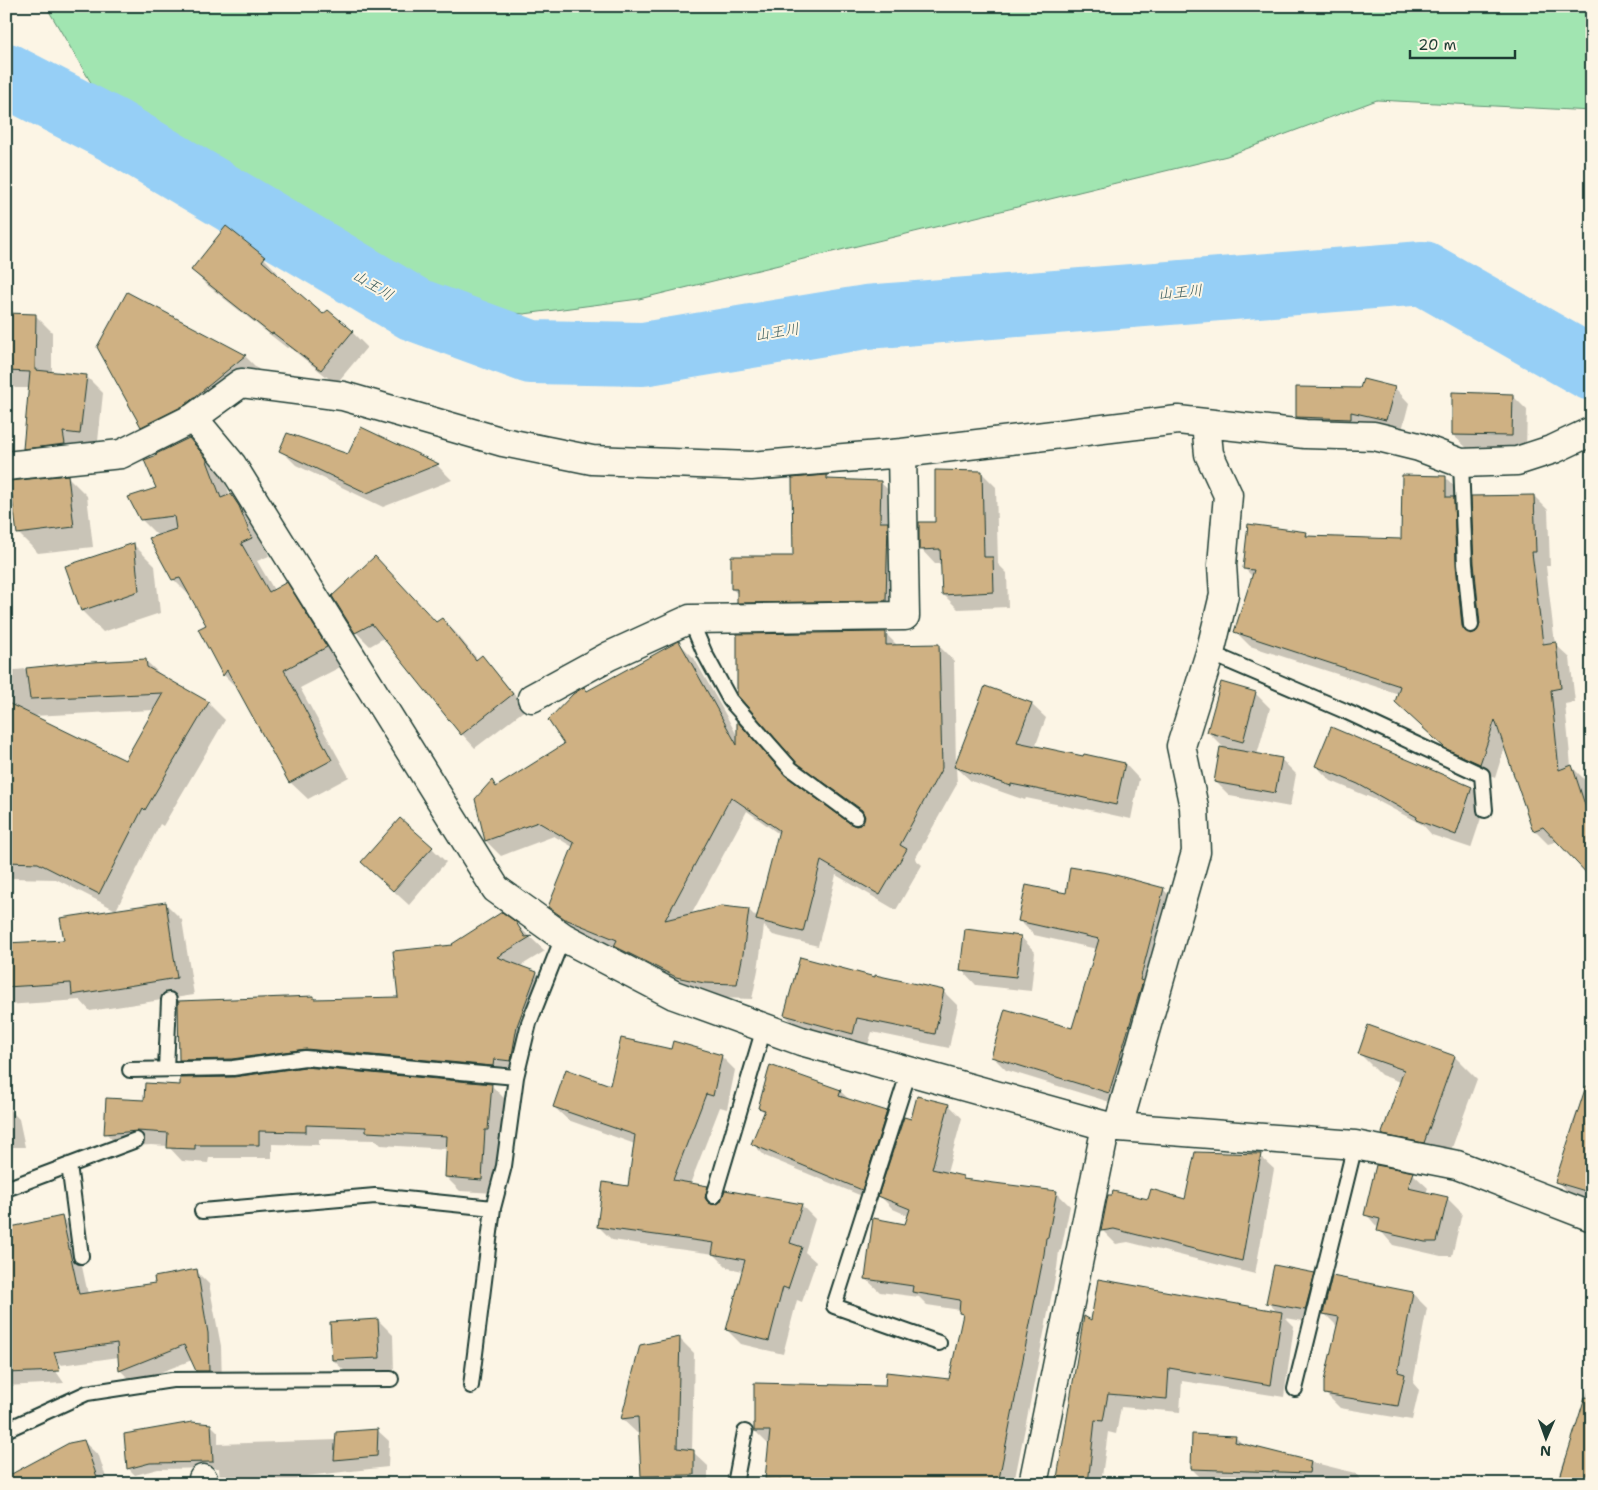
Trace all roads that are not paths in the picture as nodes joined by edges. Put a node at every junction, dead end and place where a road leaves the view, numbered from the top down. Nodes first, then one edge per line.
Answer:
1 (193, 418) junction
2 (1206, 424) junction
3 (1591, 431) edge
4 (902, 453) junction
5 (1461, 464) junction
6 (6, 466) edge
7 (690, 619) junction
8 (1471, 626) dead end
9 (1210, 653) junction
10 (532, 698) dead end
11 (1485, 810) dead end
12 (856, 817) dead end
13 (563, 937) junction
14 (170, 1000) dead end
15 (764, 1028) junction
16 (166, 1069) junction
17 (130, 1070) dead end
18 (909, 1071) junction
19 (516, 1078) junction
20 (1112, 1126) junction
21 (136, 1140) dead end
22 (1355, 1145) junction
23 (69, 1166) junction
24 (6, 1188) edge
25 (714, 1196) dead end
26 (493, 1208) junction
27 (202, 1211) dead end
28 (1592, 1217) edge
29 (81, 1256) dead end
30 (939, 1343) dead end
31 (391, 1379) dead end
32 (471, 1386) dead end
33 (1295, 1389) dead end
34 (6, 1430) edge
35 (745, 1432) dead end
36 (735, 1484) edge
37 (1033, 1484) edge

1 - 4 street
1 - 6 street
1 - 13 street
2 - 4 street
2 - 5 street
2 - 9 street
3 - 5 street
4 - 7 street
5 - 8 lane
7 - 10 street
7 - 12 lane
9 - 11 lane
9 - 20 street
13 - 15 street
13 - 19 lane
14 - 16 lane
15 - 18 street
15 - 25 lane
16 - 17 lane
16 - 19 lane
18 - 20 street
18 - 30 lane
19 - 26 lane
20 - 22 street
20 - 37 street
21 - 23 lane
22 - 28 street
22 - 33 lane
23 - 24 lane
23 - 29 lane
26 - 27 lane
26 - 32 lane
31 - 34 lane
35 - 36 lane

